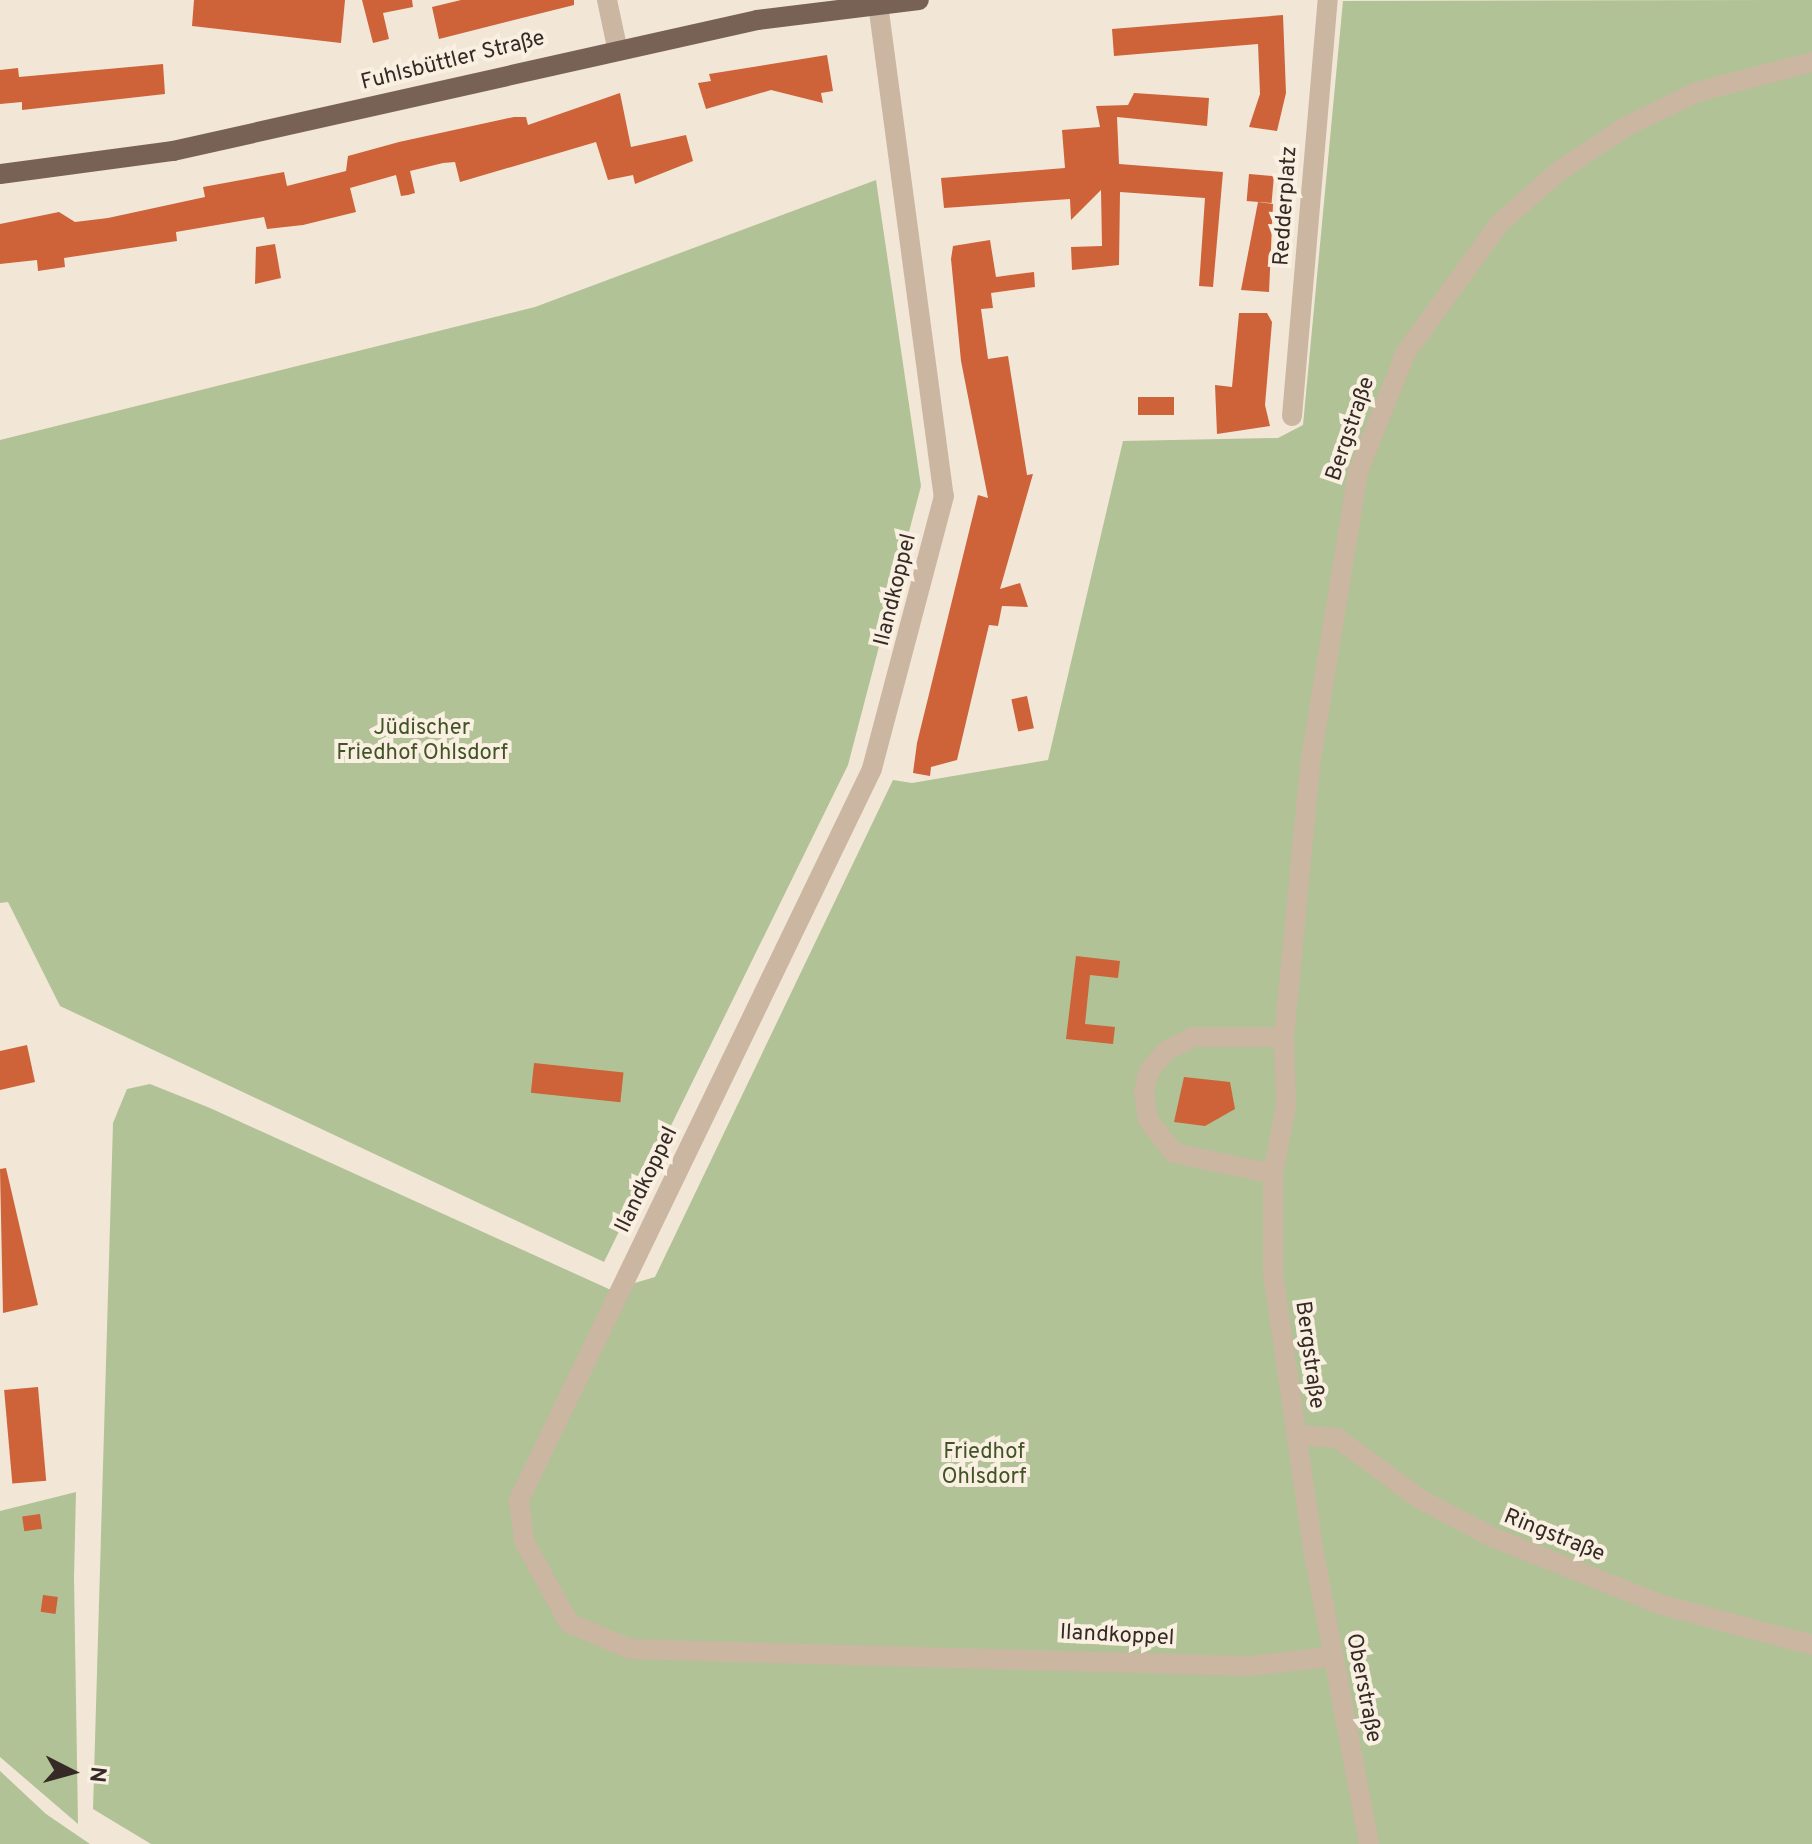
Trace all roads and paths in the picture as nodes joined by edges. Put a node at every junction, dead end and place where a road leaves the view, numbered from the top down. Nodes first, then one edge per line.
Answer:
1 (607, 0) edge
2 (919, 0) edge
3 (1328, 0) edge
4 (878, 4) junction
5 (617, 47) junction
6 (1812, 62) edge
7 (0, 174) edge
8 (1292, 416) dead end
9 (1284, 1037) junction
10 (1273, 1174) junction
11 (1297, 1435) junction
12 (1312, 1541) joint
13 (1812, 1645) edge
14 (1331, 1657) junction
15 (1369, 1844) edge

1 - 5 street
2 - 4 main road, Fuhlsbüttler Straße
3 - 8 street, Redderplatz
4 - 5 main road, Fuhlsbüttler Straße
4 - 14 street, Ilandkoppel
5 - 7 main road, Fuhlsbüttler Straße
6 - 9 street, Bergstraße
9 - 10 street, Bergstraße
9 - 10 street
10 - 11 street, Bergstraße
11 - 12 street, Bergstraße
11 - 13 street, Ringstraße
12 - 14 street, Oberstraße
14 - 15 street, Oberstraße

